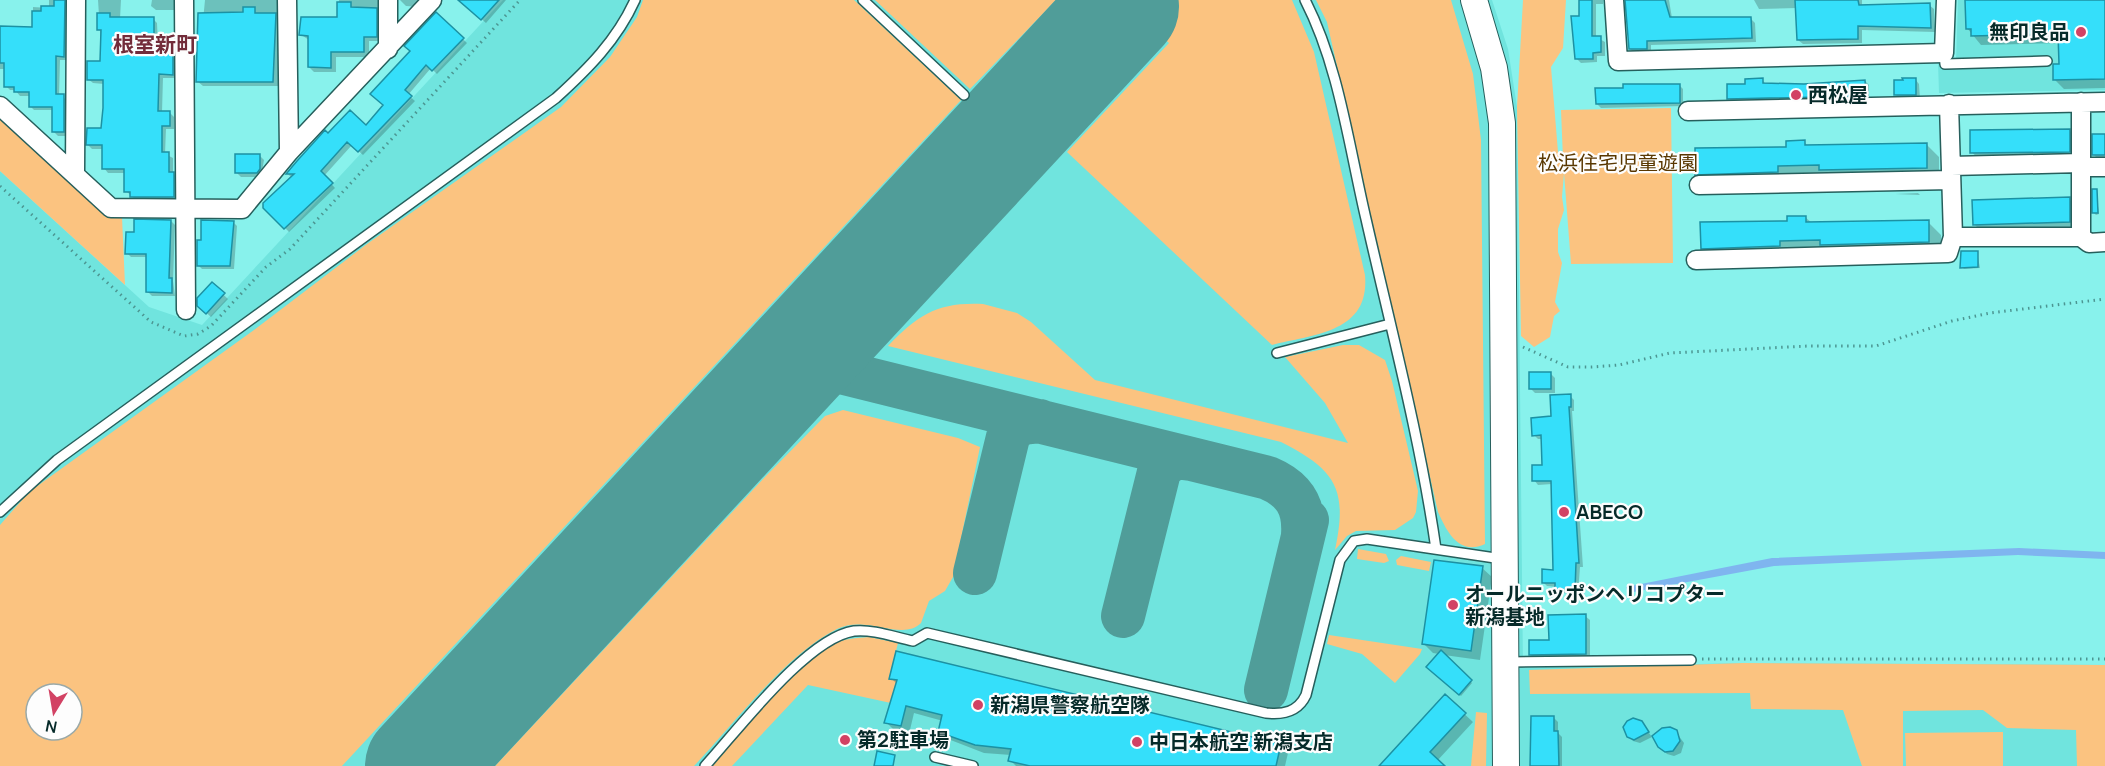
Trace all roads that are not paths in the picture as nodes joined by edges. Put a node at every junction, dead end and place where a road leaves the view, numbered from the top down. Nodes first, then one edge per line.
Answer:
1 (76, 0) edge
2 (184, 0) edge
3 (287, 0) edge
4 (388, 0) edge
5 (432, 0) edge
6 (635, 0) edge
7 (863, 0) edge
8 (1305, 0) edge
9 (1474, 0) edge
10 (1614, 0) edge
11 (1946, 0) edge
12 (388, 49) junction
13 (1944, 53) junction
14 (2048, 61) dead end
15 (964, 95) dead end
16 (2080, 102) junction
17 (2105, 102) edge
18 (1949, 104) junction
19 (0, 106) edge
20 (1688, 111) dead end
21 (289, 152) junction
22 (2081, 165) junction
23 (2105, 167) edge
24 (1951, 173) junction
25 (75, 174) junction
26 (1699, 185) dead end
27 (186, 209) junction
28 (1953, 237) junction
29 (2081, 237) junction
30 (2105, 242) edge
31 (1696, 260) dead end
32 (186, 310) dead end
33 (1390, 324) junction
34 (1277, 353) dead end
35 (0, 512) edge
36 (1436, 549) junction
37 (1506, 560) junction
38 (1691, 660) road end
39 (1505, 662) junction
40 (935, 758) dead end
41 (705, 766) edge
42 (973, 766) edge
43 (1506, 766) edge

1 - 25 street
2 - 27 street
3 - 21 street
4 - 12 street
5 - 12 street
6 - 35 lane
7 - 15 lane
8 - 33 lane
9 - 37 street
10 - 13 street
11 - 13 street
12 - 21 street
13 - 14 lane
16 - 17 street
16 - 18 street
16 - 22 street
18 - 20 street
18 - 24 street
19 - 25 street
21 - 27 street
22 - 23 street
22 - 24 street
22 - 29 street
24 - 26 street
24 - 28 street
25 - 27 street
27 - 32 street
28 - 29 street
28 - 31 street
29 - 30 street
33 - 34 lane
33 - 36 lane
36 - 37 lane
36 - 41 lane
37 - 39 street
38 - 39 lane
39 - 43 street
40 - 42 lane

